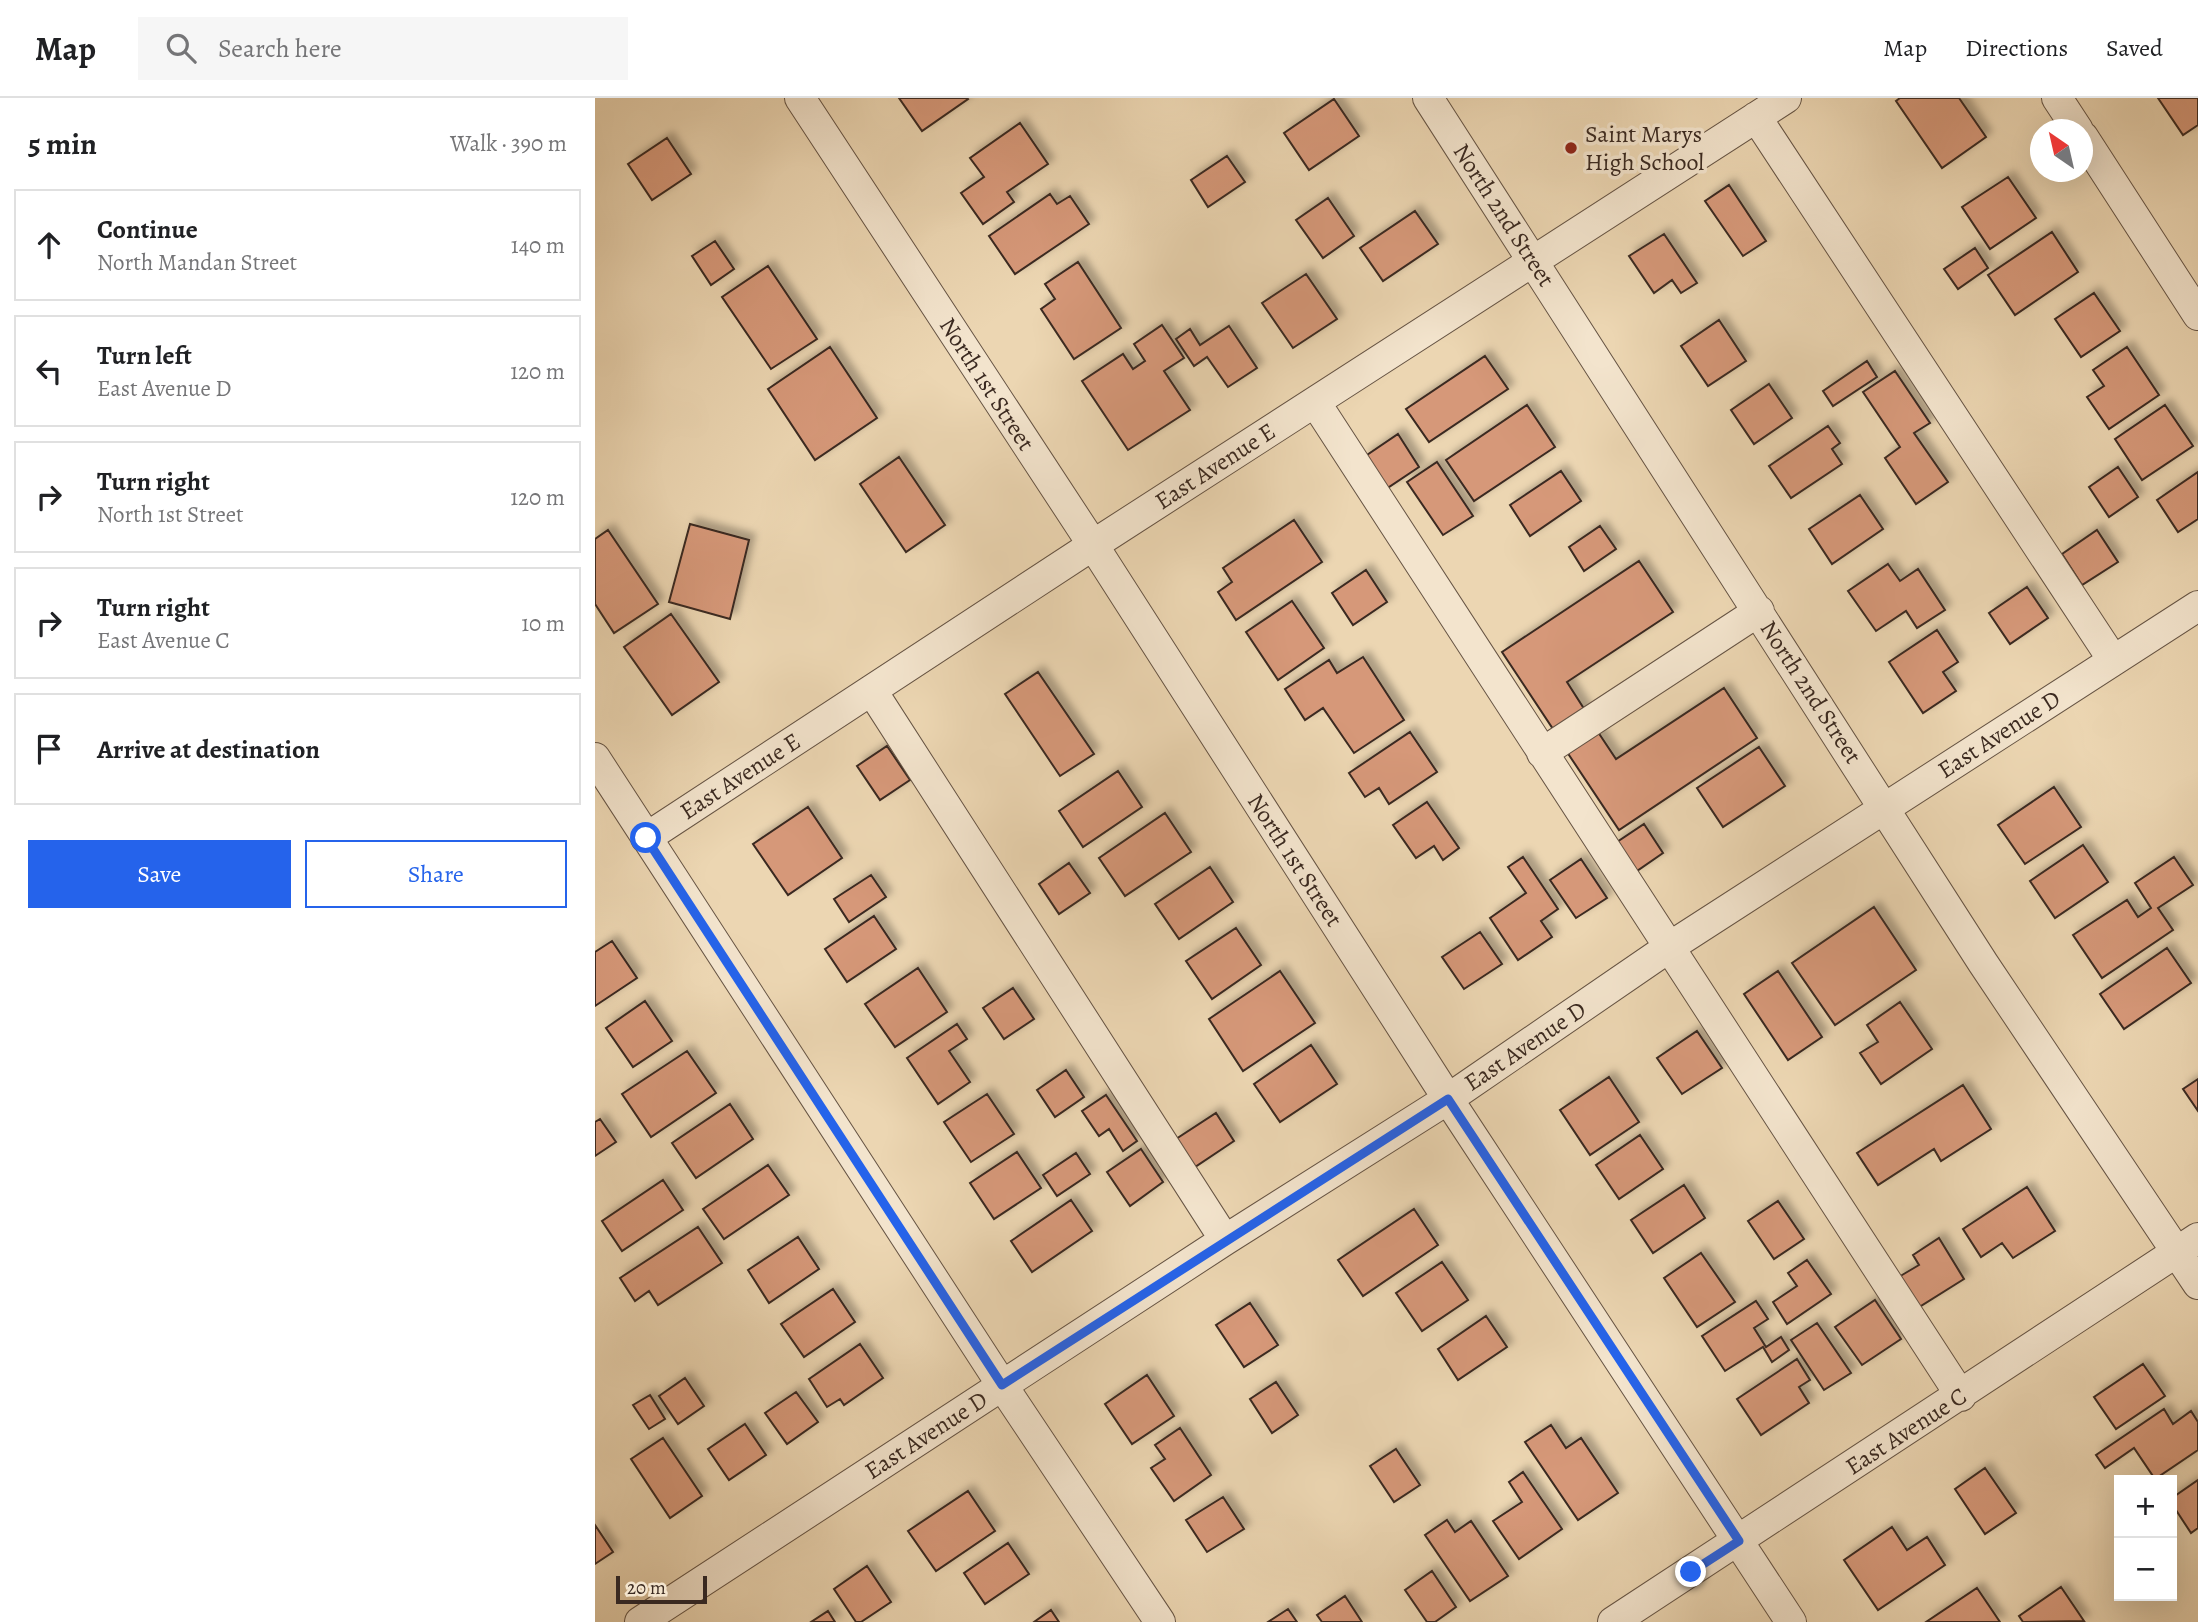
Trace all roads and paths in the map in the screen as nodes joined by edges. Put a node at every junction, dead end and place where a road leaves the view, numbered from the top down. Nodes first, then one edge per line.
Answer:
1 (800, 98) edge
2 (1428, 98) edge
3 (1786, 98) edge
4 (2057, 98) edge
5 (1756, 117) junction
6 (2071, 119) edge
7 (2093, 152) edge
8 (1533, 260) junction
9 (2198, 315) edge
10 (1315, 402) junction
11 (1093, 545) junction
12 (2198, 606) edge
13 (1759, 611) junction
14 (2113, 660) junction
15 (872, 691) junction
16 (1542, 753) junction
17 (595, 758) edge
18 (1885, 808) junction
19 (646, 838) junction
20 (1668, 948) junction
21 (1448, 1099) junction
22 (1225, 1240) junction
23 (2187, 1245) edge
24 (2198, 1284) edge
25 (1002, 1385) junction
26 (1961, 1396) junction
27 (1739, 1541) junction
28 (641, 1622) edge
29 (1160, 1622) edge
30 (1613, 1622) edge
31 (1791, 1622) edge

1 - 11 street, North 1st Street
2 - 8 street, North 2nd Street
3 - 5 street, East Avenue E
4 - 6 street
5 - 8 street, East Avenue E
5 - 14 street
7 - 9 street
8 - 10 street, East Avenue E
8 - 13 street, North 2nd Street
10 - 11 street, East Avenue E
10 - 16 street
11 - 15 street, East Avenue E
11 - 21 street, North 1st Street
12 - 14 street, East Avenue D
13 - 16 street
13 - 18 street, North 2nd Street
14 - 18 street, East Avenue D
15 - 19 street, East Avenue E
15 - 22 street
16 - 20 street
17 - 19 street
18 - 20 street, East Avenue D
18 - 23 street, North 2nd Street
19 - 25 street
20 - 21 street, East Avenue D
20 - 26 street
21 - 22 street, East Avenue D
21 - 27 street, North 1st Street
22 - 25 street, East Avenue D
23 - 24 street, North 2nd Street
23 - 26 street, East Avenue C
25 - 28 street, East Avenue D
25 - 29 street
26 - 27 street, East Avenue C
27 - 30 street, East Avenue C
27 - 31 street, North 1st Street

